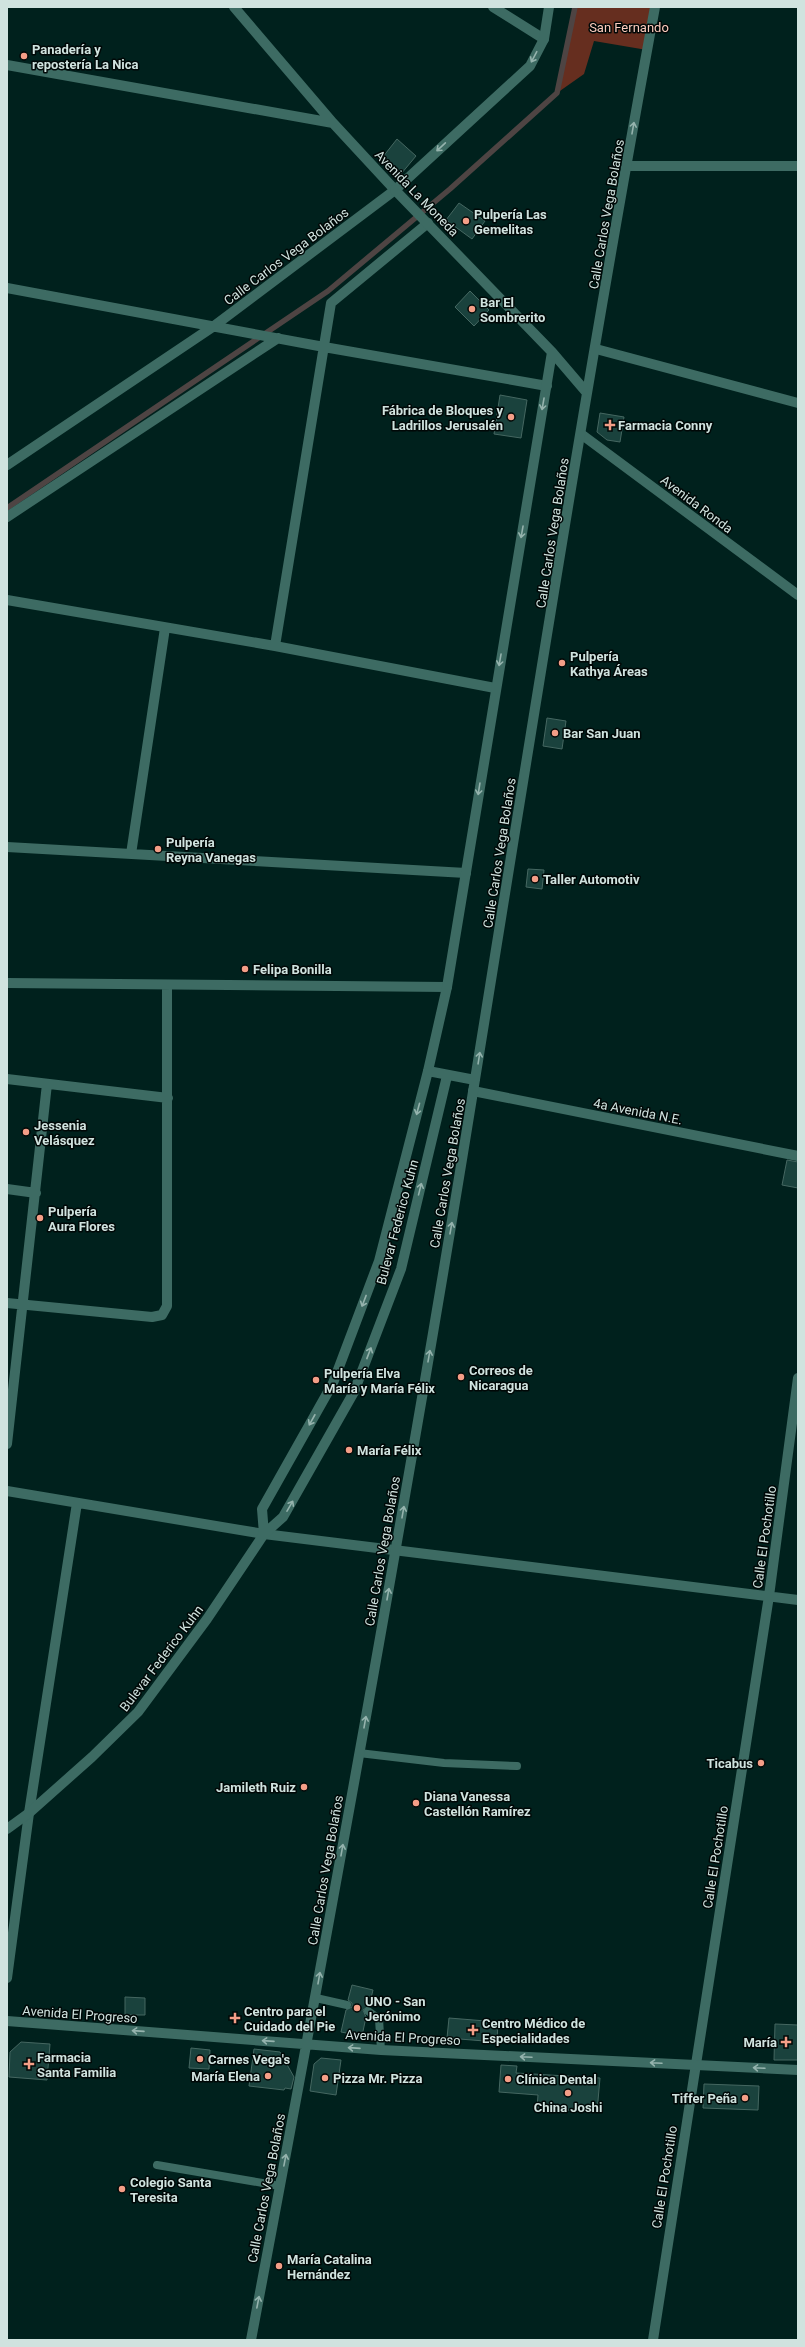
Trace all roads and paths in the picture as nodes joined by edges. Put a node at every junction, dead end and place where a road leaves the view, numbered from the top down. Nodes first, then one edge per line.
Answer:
1 (234, 7) edge
2 (493, 7) edge
3 (549, 7) edge
4 (655, 7) edge
5 (544, 40) junction
6 (7, 66) edge
7 (334, 123) junction
8 (627, 166) junction
9 (798, 166) edge
10 (397, 192) junction
11 (424, 220) junction
12 (7, 288) edge
13 (214, 326) junction
14 (278, 338) junction
15 (324, 348) junction
16 (596, 349) junction
17 (552, 352) junction
18 (546, 386) junction
19 (587, 393) junction
20 (798, 403) edge
21 (581, 434) junction
22 (7, 465) edge
23 (7, 517) edge
24 (798, 595) edge
25 (7, 600) edge
26 (165, 628) junction
27 (275, 646) junction
28 (495, 688) junction
29 (7, 847) edge
30 (131, 854) junction
31 (466, 873) junction
32 (7, 983) edge
33 (167, 985) junction
34 (447, 987) junction
35 (428, 1071) junction
36 (447, 1076) junction
37 (7, 1079) edge
38 (475, 1080) junction
39 (47, 1084) junction
40 (473, 1092) junction
41 (168, 1098) junction
42 (798, 1156) edge
43 (7, 1189) edge
44 (36, 1193) junction
45 (7, 1303) edge
46 (23, 1305) junction
47 (798, 1378) edge
48 (7, 1444) edge
49 (7, 1491) edge
50 (77, 1503) junction
51 (264, 1534) junction
52 (396, 1550) junction
53 (769, 1596) junction
54 (798, 1600) edge
55 (359, 1753) junction
56 (517, 1766) dead end
57 (29, 1813) junction
58 (7, 1829) edge
59 (7, 1978) edge
60 (316, 1998) junction
61 (347, 2005) dead end
62 (368, 2011) dead end
63 (7, 2021) edge
64 (307, 2044) junction
65 (381, 2050) junction
66 (695, 2065) junction
67 (798, 2070) edge
68 (157, 2165) dead end
69 (280, 2186) junction
70 (251, 2340) edge
71 (653, 2340) edge

1 - 7 street, Avenida La Moneda
2 - 5 street
3 - 5 street, Calle Carlos Vega Bolaños
8 -> 4 street, Calle Carlos Vega Bolaños
5 -> 10 street, Calle Carlos Vega Bolaños
6 - 7 street
7 - 10 street, Avenida La Moneda
8 - 9 street
8 - 16 street, Calle Carlos Vega Bolaños
10 - 11 street, Avenida La Moneda
10 - 13 street, Calle Carlos Vega Bolaños
11 - 15 street
11 - 17 street, Avenida La Moneda
12 - 13 street
13 - 14 street
13 - 22 street, Calle Carlos Vega Bolaños
14 - 15 street
14 - 23 street
15 - 18 street
15 - 27 street
16 - 19 street, Calle Carlos Vega Bolaños
16 - 20 street
17 - 18 street
17 - 19 street, Avenida La Moneda
18 -> 28 street
19 - 21 street, Calle Carlos Vega Bolaños
21 - 24 street, Avenida Ronda
38 -> 21 street, Calle Carlos Vega Bolaños
25 - 26 street
26 - 27 street
26 - 30 street
27 - 28 street
28 -> 31 street
29 - 30 street
30 - 31 street
31 - 34 street
32 - 33 street
33 - 34 street
33 - 41 street
34 - 35 street
35 - 36 street
35 -> 51 street, Bulevar Federico Kuhn
36 - 38 street
51 -> 36 street, Bulevar Federico Kuhn
37 - 39 street
38 - 40 street, Calle Carlos Vega Bolaños
39 - 41 street
39 - 44 street
40 - 42 street, 4a Avenida N.E.
52 -> 40 street, Calle Carlos Vega Bolaños
41 - 46 street
43 - 44 street
44 - 46 street
45 - 46 street
46 - 48 street
47 - 53 street, Calle El Pochotillo
49 - 50 street
50 - 51 street
50 - 57 street
51 - 52 street
51 - 57 street, Bulevar Federico Kuhn
52 - 53 street
55 -> 52 street, Calle Carlos Vega Bolaños
53 - 54 street
53 - 66 street, Calle El Pochotillo
55 - 56 lane
60 -> 55 street, Calle Carlos Vega Bolaños
57 - 58 street, Bulevar Federico Kuhn
57 - 59 street
60 - 61 lane
60 - 64 street, Calle Carlos Vega Bolaños
62 - 65 lane
64 -> 63 street, Avenida El Progreso
65 -> 64 street, Avenida El Progreso
69 -> 64 street, Calle Carlos Vega Bolaños
66 -> 65 street, Avenida El Progreso
67 -> 66 street, Avenida El Progreso
66 - 71 street, Calle El Pochotillo
68 - 69 lane
70 -> 69 street, Calle Carlos Vega Bolaños

